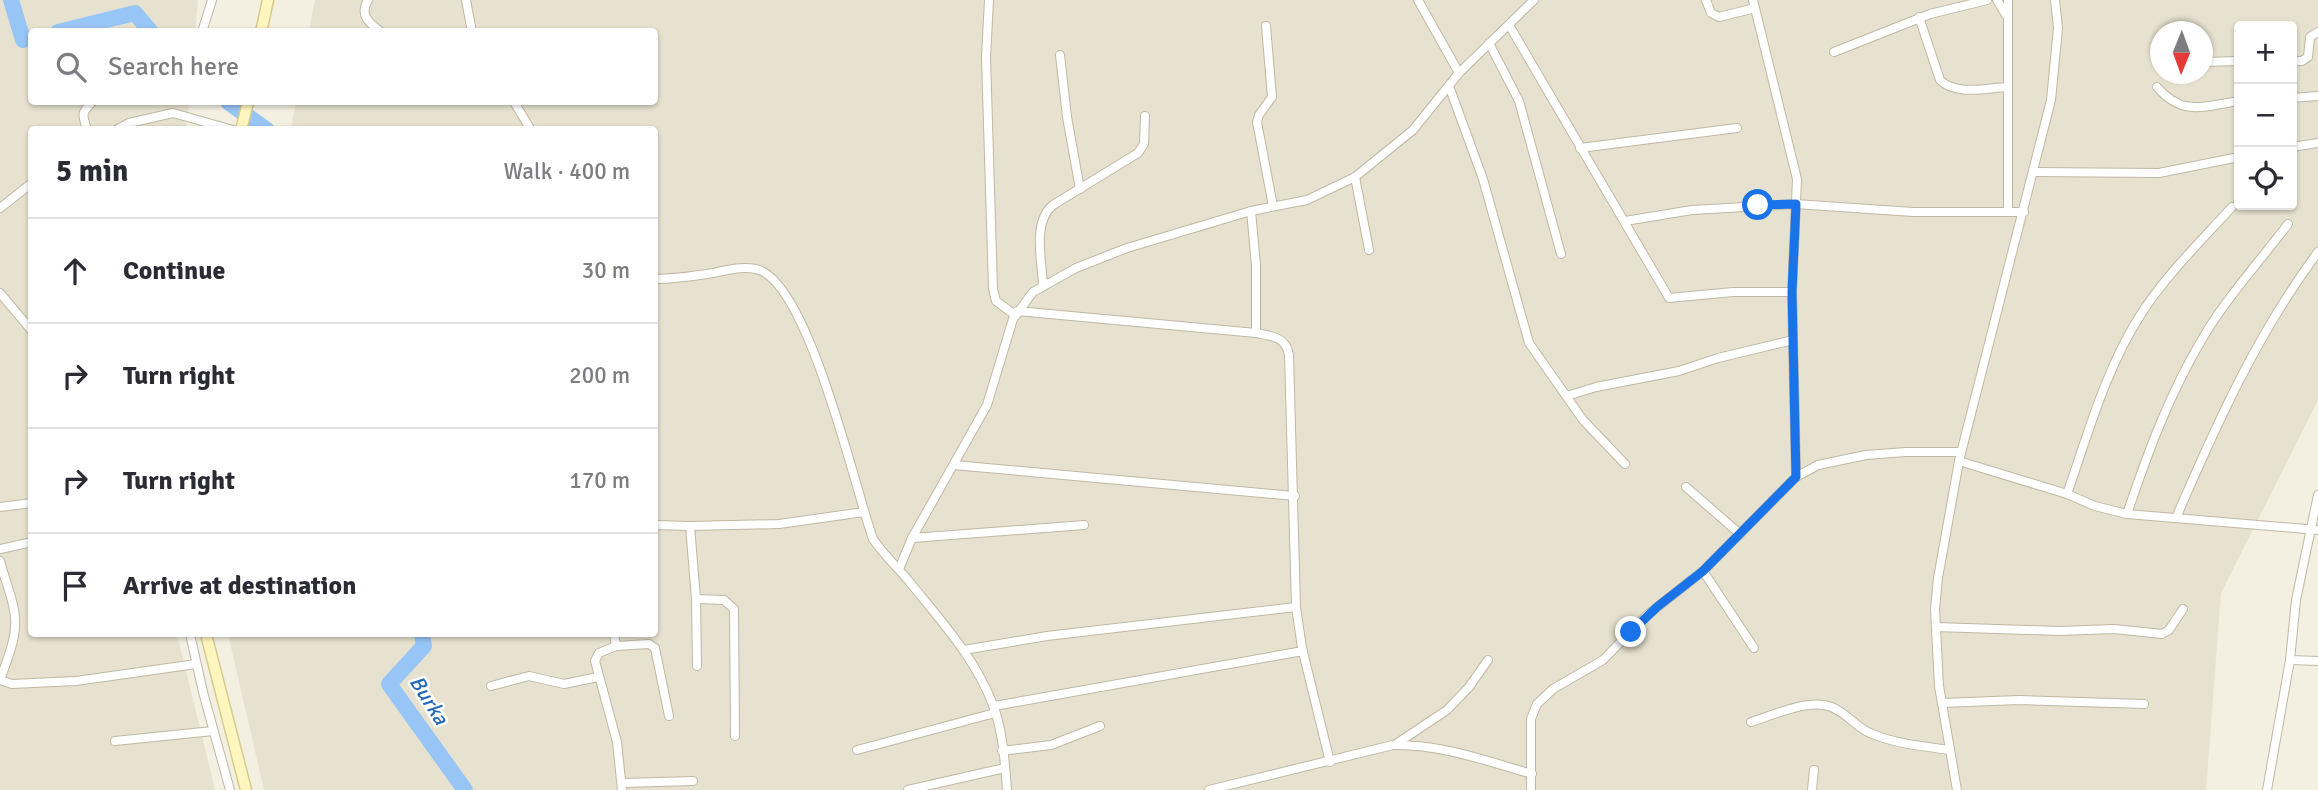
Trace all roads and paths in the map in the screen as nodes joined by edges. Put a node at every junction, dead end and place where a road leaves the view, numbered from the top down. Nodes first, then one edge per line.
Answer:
1 (212, 0) edge
2 (268, 0) edge
3 (368, 0) edge
4 (466, 0) edge
5 (989, 0) edge
6 (1418, 0) edge
7 (1534, 0) edge
8 (1706, 0) edge
9 (1987, 0) edge
10 (1997, 0) edge
11 (2008, 0) edge
12 (2055, 0) edge
13 (1754, 4) edge
14 (1919, 18) junction
15 (2008, 18) junction
16 (1510, 25) junction
17 (1266, 26) dead end
18 (203, 28) edge
19 (262, 28) edge
20 (376, 28) edge
21 (471, 28) edge
22 (2318, 32) edge
23 (1489, 43) junction
24 (1834, 52) dead end
25 (1060, 55) dead end
26 (2234, 61) edge
27 (2297, 61) edge
28 (2213, 62) edge
29 (1459, 73) junction
30 (1449, 86) junction
31 (2007, 87) junction
32 (2157, 87) dead end
33 (2318, 96) edge
34 (2297, 98) edge
35 (2234, 102) edge
36 (88, 105) edge
37 (247, 105) edge
38 (516, 105) edge
39 (1145, 116) dead end
40 (86, 126) edge
41 (123, 126) edge
42 (219, 126) edge
43 (242, 126) edge
44 (529, 126) edge
45 (1737, 128) dead end
46 (2318, 143) edge
47 (2297, 147) edge
48 (1580, 148) junction
49 (2234, 158) edge
50 (2033, 172) junction
51 (1355, 177) junction
52 (28, 186) edge
53 (1080, 189) junction
54 (1796, 204) junction
55 (1273, 206) junction
56 (2232, 207) dead end
57 (0, 208) edge
58 (1251, 211) junction
59 (2008, 212) junction
60 (2024, 212) junction
61 (1625, 221) junction
62 (2288, 224) dead end
63 (1369, 250) dead end
64 (2318, 252) edge
65 (1560, 254) dead end
66 (658, 278) edge
67 (1043, 285) junction
68 (1792, 292) junction
69 (0, 293) edge
70 (1016, 313) junction
71 (28, 326) edge
72 (1256, 333) junction
73 (1793, 340) junction
74 (1567, 396) junction
75 (1960, 456) junction
76 (1625, 464) dead end
77 (954, 465) junction
78 (1796, 477) junction
79 (1686, 487) dead end
80 (2067, 494) junction
81 (2318, 495) edge
82 (1295, 496) junction
83 (28, 504) edge
84 (0, 507) edge
85 (864, 512) junction
86 (2127, 514) junction
87 (2176, 519) junction
88 (658, 525) edge
89 (1083, 525) dead end
90 (690, 526) junction
91 (2314, 529) edge
92 (1740, 534) junction
93 (912, 538) junction
94 (28, 543) edge
95 (0, 549) edge
96 (0, 561) edge
97 (899, 569) junction
98 (1703, 571) junction
99 (696, 599) junction
100 (1296, 607) junction
101 (2183, 608) dead end
102 (1936, 627) junction
103 (191, 637) edge
104 (207, 637) edge
105 (614, 637) edge
106 (616, 646) junction
107 (1754, 648) dead end
108 (964, 650) junction
109 (1303, 651) junction
110 (1488, 660) dead end
111 (2290, 660) junction
112 (2318, 661) edge
113 (196, 664) junction
114 (696, 666) dead end
115 (598, 677) junction
116 (0, 680) edge
117 (492, 686) dead end
118 (1942, 703) junction
119 (2144, 704) dead end
120 (995, 710) junction
121 (669, 716) dead end
122 (1751, 722) dead end
123 (1100, 726) dead end
124 (213, 731) junction
125 (735, 736) dead end
126 (115, 741) dead end
127 (1393, 745) junction
128 (857, 750) dead end
129 (1950, 750) junction
130 (1002, 751) junction
131 (1330, 762) junction
132 (1005, 768) junction
133 (1814, 770) dead end
134 (1532, 774) junction
135 (694, 781) dead end
136 (622, 786) edge
137 (230, 790) edge
138 (246, 790) edge
139 (908, 790) edge
140 (1007, 790) edge
141 (1209, 790) edge
142 (1531, 790) edge
143 (1812, 790) edge
144 (1957, 790) edge
145 (2267, 790) edge

1 - 18 street
2 - 19 street
3 - 20 street
4 - 21 street
5 - 70 street
6 - 29 street
7 - 16 street
8 - 13 street
9 - 14 street
10 - 15 street
11 - 15 street
12 - 50 street
13 - 54 street
14 - 24 street
14 - 31 street
15 - 31 street
16 - 23 street
16 - 48 street
17 - 55 street
22 - 27 street
23 - 29 street
23 - 65 street
25 - 53 street
26 - 28 street
29 - 30 street
30 - 51 street
30 - 74 street
31 - 59 street
32 - 35 street
33 - 34 street
36 - 40 street
37 - 43 street
38 - 44 street
39 - 53 street
41 - 42 street
45 - 48 street
46 - 47 street
48 - 61 street
49 - 50 street
50 - 60 street
51 - 55 street
51 - 63 street
52 - 57 street
53 - 67 street
54 - 59 street
54 - 61 street
54 - 68 street
55 - 58 street
56 - 80 street
58 - 67 street
58 - 72 street
59 - 60 street
60 - 75 street
61 - 68 street
62 - 86 street
64 - 87 street
66 - 85 street
67 - 70 street
68 - 73 street
69 - 71 street
70 - 72 street
70 - 77 street
72 - 82 street
73 - 74 street
73 - 78 street
74 - 76 street
75 - 78 street
75 - 80 street
75 - 102 street
77 - 82 street
77 - 93 street
78 - 92 street
79 - 92 street
80 - 86 street
81 - 91 street
82 - 100 street
83 - 84 street
85 - 90 street
85 - 97 street
86 - 87 street
87 - 91 street
88 - 90 street
89 - 93 street
90 - 99 street
91 - 111 street
92 - 98 street
93 - 97 street
94 - 95 street
96 - 116 street
97 - 108 street
98 - 107 street
98 - 134 street
99 - 114 street
99 - 125 street
100 - 108 street
100 - 109 street
101 - 102 street
102 - 118 street
103 - 113 street
104 - 138 street
105 - 106 street
106 - 115 street
106 - 121 street
108 - 120 street
109 - 120 street
109 - 131 street
110 - 127 street
111 - 112 street
111 - 145 street
113 - 116 street
113 - 124 street
115 - 117 street
115 - 136 street
118 - 119 street
118 - 129 street
120 - 128 street
120 - 130 street
122 - 129 street
123 - 130 street
124 - 126 street
124 - 137 street
127 - 131 street
127 - 134 street
129 - 144 street
130 - 132 street
131 - 141 street
132 - 139 street
132 - 140 street
133 - 143 street
134 - 142 street
135 - 136 street

